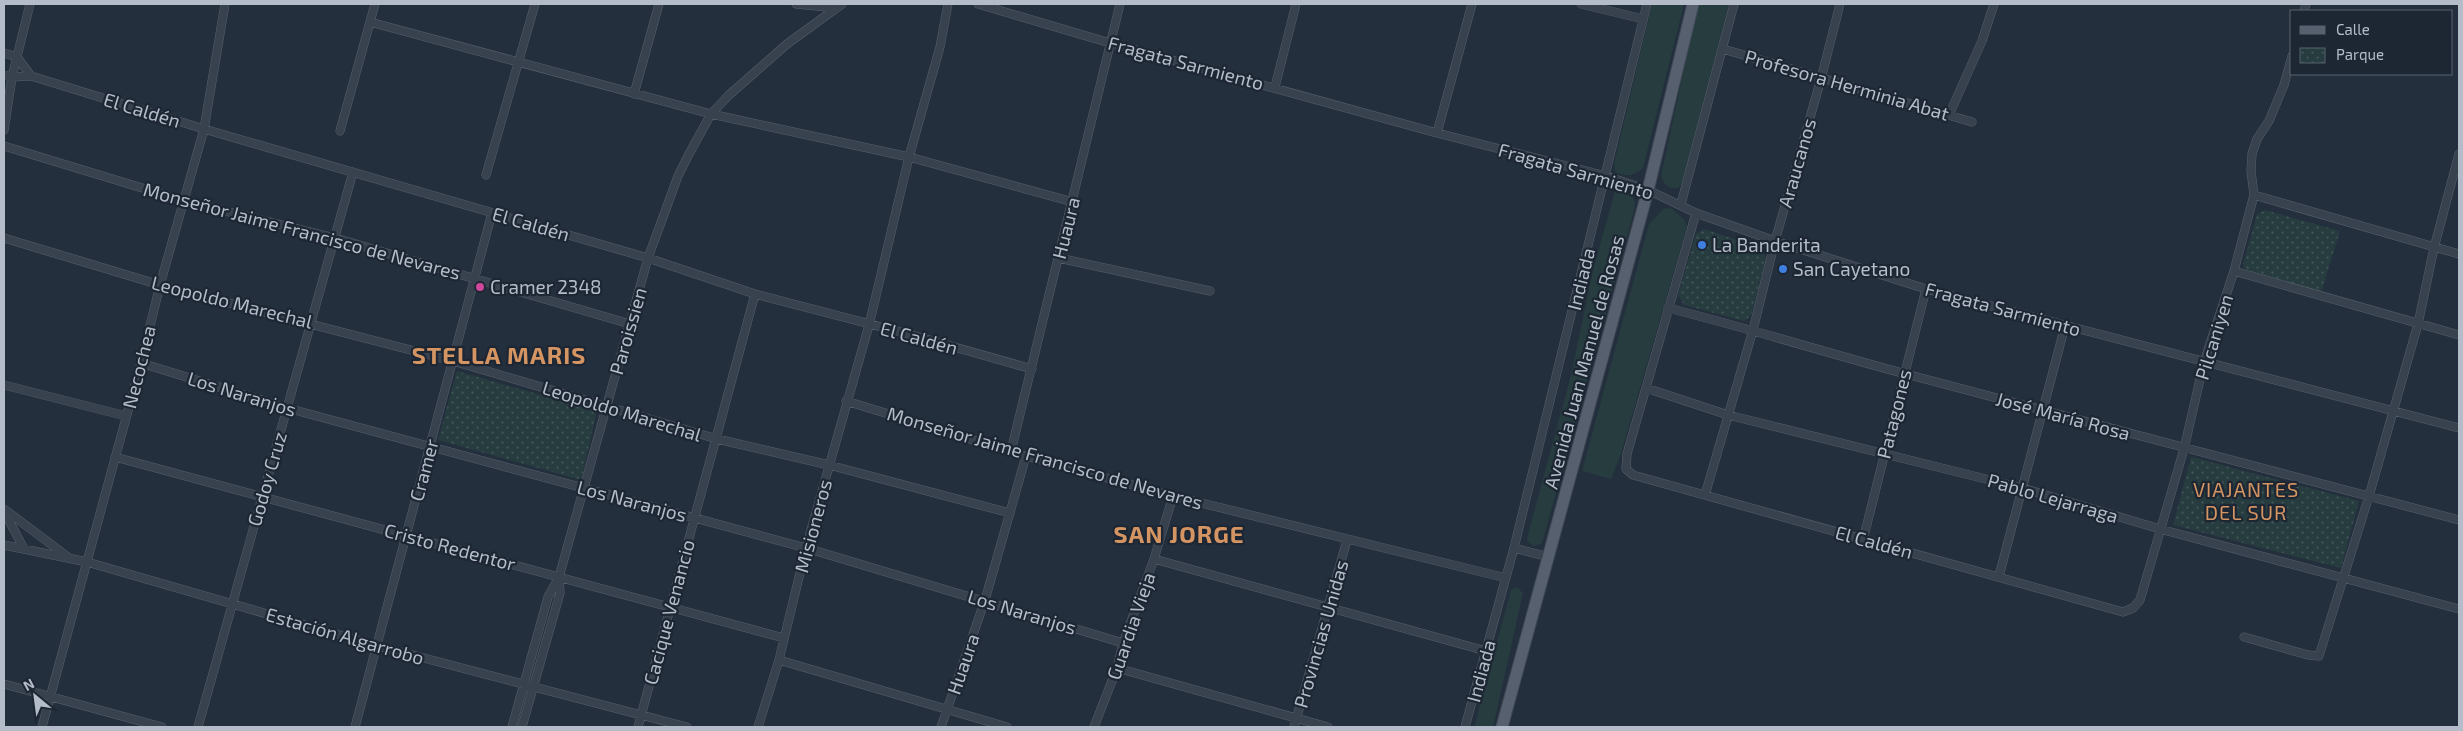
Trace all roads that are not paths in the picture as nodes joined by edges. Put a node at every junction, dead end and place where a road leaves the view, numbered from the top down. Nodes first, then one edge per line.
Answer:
1 (30, 4) edge
2 (224, 4) edge
3 (375, 4) edge
4 (535, 4) edge
5 (659, 4) edge
6 (796, 4) edge
7 (948, 4) edge
8 (978, 4) edge
9 (1120, 4) edge
10 (1296, 4) edge
11 (1472, 4) edge
12 (1581, 4) edge
13 (1647, 4) edge
14 (1692, 4) edge
15 (1734, 4) edge
16 (1840, 4) edge
17 (1994, 4) edge
18 (840, 6) edge
19 (1643, 19) junction
20 (370, 22) junction
21 (1110, 43) junction
22 (1723, 49) junction
23 (4, 53) edge
24 (17, 57) junction
25 (518, 62) junction
26 (2290, 63) edge
27 (8, 76) edge
28 (31, 76) junction
29 (1822, 79) junction
30 (1275, 87) junction
31 (634, 94) junction
32 (711, 114) junction
33 (1949, 115) junction
34 (1972, 122) dead end
35 (4, 130) edge
36 (204, 130) junction
37 (340, 131) dead end
38 (1437, 133) junction
39 (4, 146) edge
40 (2459, 154) edge
41 (909, 157) junction
42 (353, 172) junction
43 (486, 175) dead end
44 (1606, 176) junction
45 (1648, 190) junction
46 (2254, 195) junction
47 (185, 201) junction
48 (1073, 202) junction
49 (1682, 204) junction
50 (1696, 212) junction
51 (492, 213) junction
52 (4, 238) edge
53 (334, 238) junction
54 (1775, 241) junction
55 (2434, 248) junction
56 (2459, 254) edge
57 (648, 258) junction
58 (1058, 258) junction
59 (2234, 271) junction
60 (475, 277) junction
61 (160, 285) junction
62 (1926, 289) junction
63 (1210, 291) dead end
64 (755, 294) junction
65 (1668, 308) junction
66 (311, 323) junction
67 (630, 324) junction
68 (869, 324) junction
69 (2418, 324) junction
70 (2065, 326) junction
71 (1754, 330) junction
72 (2459, 335) edge
73 (453, 361) junction
74 (2204, 362) junction
75 (141, 363) junction
76 (1032, 369) junction
77 (1904, 374) junction
78 (4, 385) edge
79 (1646, 388) junction
80 (846, 401) junction
81 (607, 405) junction
82 (287, 408) junction
83 (2042, 409) junction
84 (2393, 410) junction
85 (1728, 415) junction
86 (126, 416) junction
87 (2459, 428) edge
88 (716, 439) junction
89 (431, 446) junction
90 (2184, 449) junction
91 (1011, 451) junction
92 (1885, 452) junction
93 (1026, 456) junction
94 (115, 457) junction
95 (829, 465) junction
96 (584, 488) junction
97 (2022, 488) junction
98 (263, 495) junction
99 (1705, 495) junction
100 (1172, 496) junction
101 (2369, 496) junction
102 (4, 510) edge
103 (1010, 513) junction
104 (695, 518) junction
105 (2459, 520) edge
106 (2160, 529) junction
107 (406, 535) junction
108 (1347, 540) junction
109 (1863, 540) junction
110 (4, 545) edge
111 (806, 548) junction
112 (1514, 548) junction
113 (24, 549) junction
114 (1549, 557) junction
115 (70, 558) junction
116 (1154, 559) junction
117 (87, 562) junction
118 (1999, 576) junction
119 (559, 577) junction
120 (2343, 577) junction
121 (1506, 578) junction
122 (985, 600) junction
123 (233, 603) junction
124 (670, 607) junction
125 (1328, 608) junction
126 (2459, 609) edge
127 (2123, 612) joint
128 (2244, 637) dead end
129 (784, 638) junction
130 (1123, 643) junction
131 (378, 646) junction
132 (1486, 651) junction
133 (779, 660) junction
134 (1117, 668) junction
135 (4, 684) edge
136 (524, 684) junction
137 (534, 687) junction
138 (50, 697) junction
139 (947, 709) junction
140 (641, 714) junction
141 (1297, 718) junction
142 (42, 727) edge
143 (162, 727) edge
144 (198, 727) edge
145 (356, 727) edge
146 (512, 727) edge
147 (522, 727) edge
148 (638, 727) edge
149 (687, 727) edge
150 (758, 727) edge
151 (941, 727) edge
152 (1006, 727) edge
153 (1094, 727) edge
154 (1294, 727) edge
155 (1328, 727) edge
156 (1465, 727) edge
157 (1502, 727) edge

1 - 24 street
2 - 36 street, Necochea
3 - 20 street
4 - 25 street
5 - 31 street
6 - 18 street
7 - 41 street, Misioneros
8 - 21 street, Fragata Sarmiento
9 - 21 street, Huaura
10 - 30 street
11 - 38 street
12 - 19 street
13 - 19 street, Indiada
14 - 45 main road, Avenida Juan Manuel de Rosas
15 - 22 street
16 - 29 street, Araucanos
17 - 33 street
18 - 32 street, Paroissien
19 - 44 street, Indiada
20 - 25 street
20 - 37 street
21 - 30 street, Fragata Sarmiento
21 - 48 street, Huaura
22 - 29 street, Profesora Herminia Abat
22 - 49 street
23 - 24 street
24 - 27 street
24 - 28 street
25 - 31 street
25 - 43 street
26 - 46 street, Pilcaniyen
27 - 28 street, El Caldén
27 - 35 street
28 - 36 street, El Caldén
29 - 33 street, Profesora Herminia Abat
29 - 54 street, Araucanos
30 - 38 street, Fragata Sarmiento
31 - 32 street
32 - 41 street
32 - 57 street, Paroissien
33 - 34 street, Profesora Herminia Abat
36 - 42 street, El Caldén
36 - 47 street, Necochea
38 - 44 street, Fragata Sarmiento
39 - 47 street, Monseñor Jaime Francisco de Nevares
40 - 55 street
41 - 48 street
41 - 68 street, Misioneros
42 - 51 street, El Caldén
42 - 53 street, Godoy Cruz
44 - 45 street, Fragata Sarmiento
44 - 112 street, Indiada
45 - 49 street, Fragata Sarmiento
45 - 114 main road, Avenida Juan Manuel de Rosas
46 - 55 street
46 - 59 street, Pilcaniyen
47 - 53 street, Monseñor Jaime Francisco de Nevares
47 - 61 street, Necochea
48 - 58 street, Huaura
49 - 50 street, Fragata Sarmiento
50 - 54 street, Fragata Sarmiento
50 - 65 street
51 - 57 street, El Caldén
51 - 60 street, Cramer
52 - 61 street, Leopoldo Marechal
53 - 60 street, Monseñor Jaime Francisco de Nevares
53 - 66 street, Godoy Cruz
54 - 62 street, Fragata Sarmiento
54 - 71 street, Araucanos
55 - 56 street
55 - 69 street
57 - 64 street, El Caldén
57 - 67 street, Paroissien
58 - 63 street
58 - 76 street, Huaura
59 - 69 street
59 - 74 street, Pilcaniyen
60 - 67 street, Monseñor Jaime Francisco de Nevares
60 - 73 street, Cramer
61 - 66 street, Leopoldo Marechal
61 - 75 street, Necochea
62 - 70 street, Fragata Sarmiento
62 - 77 street, Patagones
64 - 68 street, El Caldén
64 - 88 street, Cacique Venancio
65 - 71 street, José María Rosa
65 - 79 street
66 - 73 street, Leopoldo Marechal
66 - 82 street, Godoy Cruz
67 - 81 street, Paroissien
68 - 76 street, El Caldén
68 - 80 street, Misioneros
69 - 72 street
69 - 84 street
70 - 74 street, Fragata Sarmiento
70 - 83 street
71 - 77 street, José María Rosa
71 - 85 street, Araucanos
73 - 81 street, Leopoldo Marechal
73 - 89 street, Cramer
74 - 84 street, Fragata Sarmiento
74 - 90 street, Pilcaniyen
75 - 82 street, Los Naranjos
75 - 86 street, Necochea
76 - 91 street, Huaura
77 - 83 street, José María Rosa
77 - 92 street, Patagones
78 - 86 street
79 - 85 street, Pablo Lejarraga
79 - 99 street, El Caldén
80 - 91 street, Monseñor Jaime Francisco de Nevares
80 - 95 street, Misioneros
81 - 88 street, Leopoldo Marechal
81 - 96 street, Paroissien
82 - 89 street, Los Naranjos
82 - 98 street, Godoy Cruz
83 - 90 street, José María Rosa
83 - 97 street
84 - 87 street, Fragata Sarmiento
84 - 101 street
85 - 92 street, Pablo Lejarraga
85 - 99 street, Araucanos
86 - 94 street, Necochea
88 - 95 street, Leopoldo Marechal
88 - 104 street, Cacique Venancio
89 - 96 street, Los Naranjos
89 - 107 street, Cramer
90 - 101 street, José María Rosa
90 - 106 street, Pilcaniyen
91 - 93 street, Monseñor Jaime Francisco de Nevares
92 - 97 street, Pablo Lejarraga
92 - 109 street, Patagones
93 - 100 street, Monseñor Jaime Francisco de Nevares
93 - 103 street, Huaura
94 - 98 street, Cristo Redentor
94 - 117 street, Necochea
95 - 103 street, Leopoldo Marechal
95 - 111 street, Misioneros
96 - 104 street, Los Naranjos
96 - 119 street, Paroissien
97 - 106 street, Pablo Lejarraga
97 - 118 street
98 - 107 street, Cristo Redentor
98 - 123 street, Godoy Cruz
99 - 109 street, El Caldén
100 - 108 street, Monseñor Jaime Francisco de Nevares
100 - 116 street, Guardia Vieja
101 - 105 street, José María Rosa
101 - 120 street
102 - 113 street
102 - 115 street
103 - 122 street, Huaura
104 - 111 street, Los Naranjos
104 - 124 street, Cacique Venancio
106 - 120 street, Pablo Lejarraga
106 - 127 street, Pilcaniyen
107 - 119 street, Cristo Redentor
107 - 131 street, Cramer
108 - 121 street, Monseñor Jaime Francisco de Nevares
108 - 125 street, Provincias Unidas
109 - 118 street, El Caldén
110 - 113 street, Estación Algarrobo
111 - 122 street, Los Naranjos
111 - 129 street, Misioneros
112 - 114 street
112 - 121 street, Indiada
113 - 115 street, Estación Algarrobo
114 - 157 main road, Avenida Juan Manuel de Rosas
115 - 117 street, Estación Algarrobo
116 - 125 street
116 - 130 street, Guardia Vieja
117 - 123 street, Estación Algarrobo
117 - 138 street, Necochea
118 - 127 street, El Caldén
119 - 124 street, Cristo Redentor
119 - 136 street, Paroissien
119 - 137 street, Paroissien
120 - 126 street, Pablo Lejarraga
120 - 128 street
121 - 132 street, Indiada
122 - 130 street, Los Naranjos
122 - 139 street, Huaura
123 - 131 street, Estación Algarrobo
123 - 144 street, Godoy Cruz
124 - 129 street, Cristo Redentor
124 - 140 street, Cacique Venancio
125 - 132 street
125 - 141 street, Provincias Unidas
129 - 133 street, Misioneros
130 - 134 street, Guardia Vieja
131 - 136 street, Estación Algarrobo
131 - 145 street, Cramer
132 - 156 street, Indiada
133 - 139 street
133 - 150 street, Misioneros
134 - 141 street
134 - 153 street, Guardia Vieja
135 - 138 street
136 - 137 street, Estación Algarrobo
136 - 146 street, Paroissien
137 - 140 street, Estación Algarrobo
137 - 147 street, Paroissien
138 - 142 street, Necochea
138 - 143 street
139 - 151 street, Huaura
139 - 152 street
140 - 148 street, Cacique Venancio
140 - 149 street, Estación Algarrobo
141 - 154 street, Provincias Unidas
141 - 155 street

